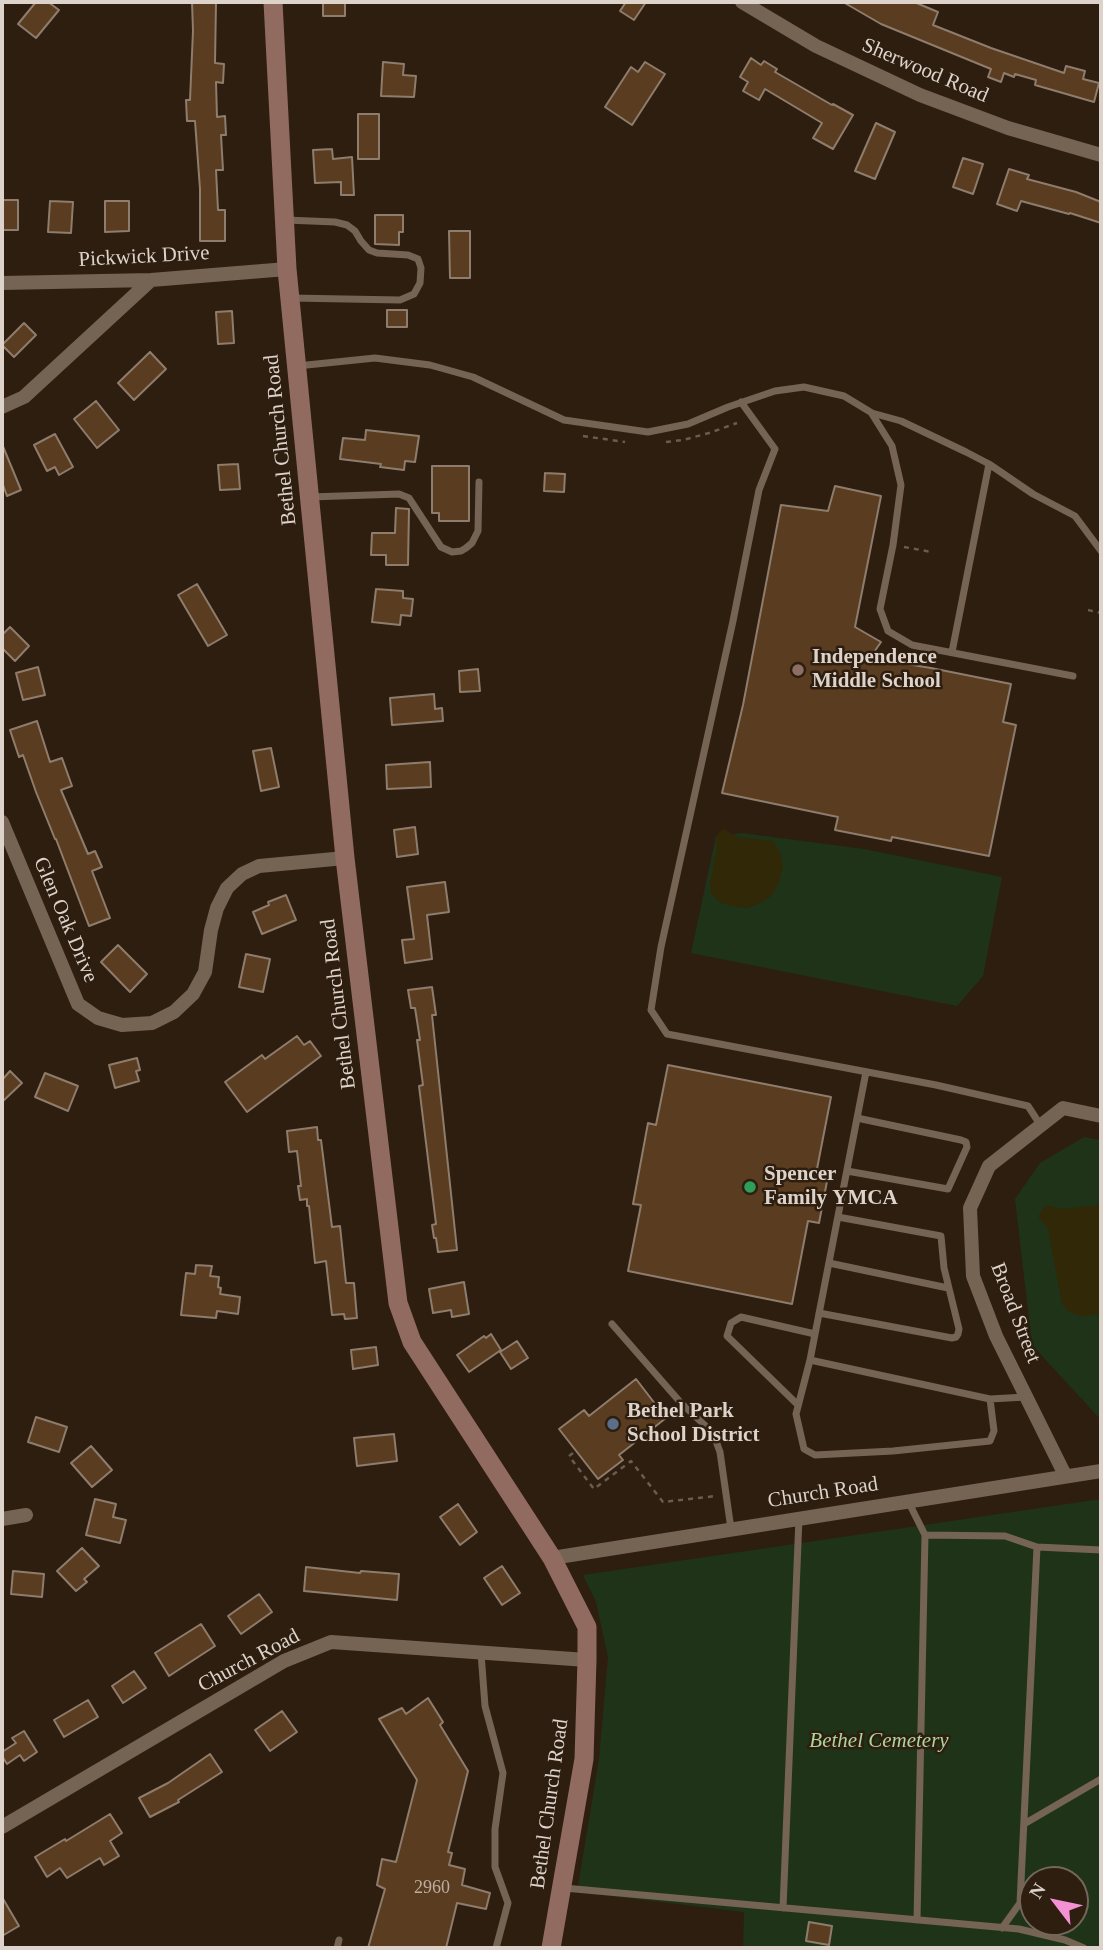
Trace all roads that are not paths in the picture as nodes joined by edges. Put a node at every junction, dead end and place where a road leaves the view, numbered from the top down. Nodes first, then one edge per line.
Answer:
1 (273, 2) edge
2 (742, 2) edge
3 (1101, 155) edge
4 (285, 220) junction
5 (287, 269) junction
6 (151, 280) junction
7 (2, 283) edge
8 (290, 298) junction
9 (297, 366) junction
10 (741, 402) junction
11 (2, 407) edge
12 (872, 413) junction
13 (989, 464) junction
14 (479, 482) dead end
15 (309, 497) junction
16 (1101, 551) edge
17 (952, 652) junction
18 (1073, 676) dead end
19 (2, 822) edge
20 (345, 858) junction
21 (866, 1072) junction
22 (1101, 1116) edge
23 (857, 1118) junction
24 (1041, 1126) junction
25 (847, 1171) junction
26 (838, 1217) junction
27 (829, 1263) junction
28 (948, 1289) junction
29 (819, 1313) junction
30 (612, 1324) dead end
31 (814, 1334) junction
32 (810, 1360) junction
33 (1026, 1397) junction
34 (990, 1399) junction
35 (798, 1405) junction
36 (1101, 1471) edge
37 (1065, 1475) junction
38 (908, 1501) junction
39 (26, 1514) dead end
40 (799, 1518) junction
41 (2, 1519) edge
42 (730, 1529) junction
43 (925, 1535) junction
44 (1037, 1547) junction
45 (1101, 1550) edge
46 (552, 1558) junction
47 (481, 1652) junction
48 (587, 1660) junction
49 (1101, 1779) edge
50 (1024, 1824) junction
51 (2, 1827) edge
52 (563, 1888) junction
53 (783, 1908) junction
54 (918, 1920) junction
55 (1002, 1927) junction
56 (496, 1948) edge
57 (551, 1948) edge
58 (1084, 1948) edge

1 - 4 street, Bethel Church Road
2 - 3 street, Sherwood Road
4 - 5 street, Bethel Church Road
4 - 8 lane
5 - 6 street, Pickwick Drive
5 - 8 street, Bethel Church Road
6 - 7 street, Pickwick Drive
6 - 11 street
8 - 9 street, Bethel Church Road
9 - 10 lane
9 - 15 street, Bethel Church Road
10 - 12 lane
10 - 21 lane
12 - 13 lane
12 - 17 lane
13 - 16 lane
13 - 17 lane
14 - 15 lane
15 - 20 street, Bethel Church Road
17 - 18 lane
19 - 20 street, Glen Oak Drive
20 - 46 street, Bethel Church Road
21 - 23 lane
21 - 24 lane
22 - 24 street, Broad Street
23 - 25 lane
23 - 25 lane
24 - 33 street, Broad Street
25 - 26 lane
26 - 27 lane
26 - 28 lane
27 - 28 lane
27 - 29 lane
28 - 29 lane
29 - 31 lane
30 - 42 lane
31 - 32 lane
31 - 35 lane
32 - 34 lane
32 - 35 lane
33 - 34 lane
33 - 37 street, Broad Street
34 - 35 lane
36 - 37 street, Church Road
37 - 38 street, Church Road
38 - 40 street, Church Road
38 - 43 lane
39 - 41 street
40 - 42 street, Church Road
40 - 53 lane
42 - 46 street, Church Road
43 - 44 lane
43 - 54 lane
44 - 45 lane
44 - 50 lane
46 - 48 street, Bethel Church Road
47 - 48 street, Church Road
47 - 51 street, Church Road
47 - 56 lane
48 - 52 street, Bethel Church Road
49 - 50 lane
50 - 55 lane
52 - 53 lane
52 - 57 street, Bethel Church Road
53 - 54 lane
54 - 55 lane
55 - 58 lane

